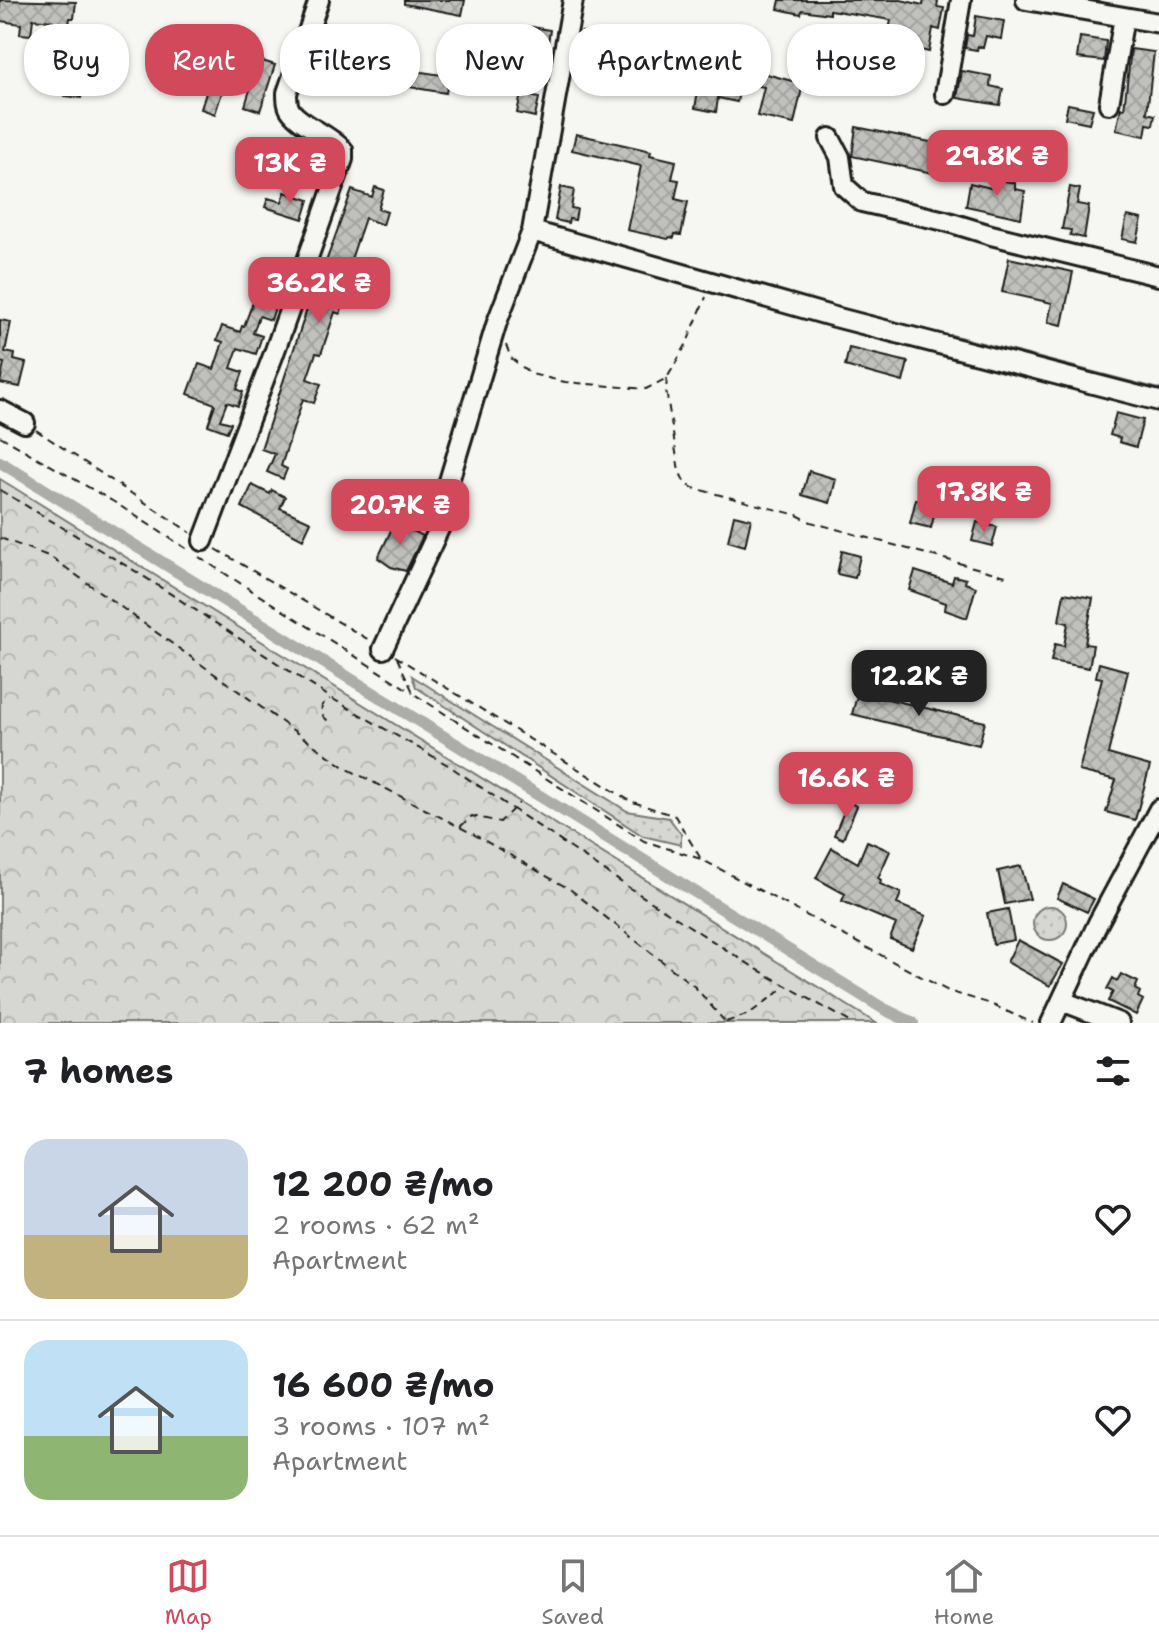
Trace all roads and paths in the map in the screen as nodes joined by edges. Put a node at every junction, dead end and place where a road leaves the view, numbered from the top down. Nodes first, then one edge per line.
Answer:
1 (319, 0) edge
2 (573, 0) edge
3 (961, 0) edge
4 (1026, 0) edge
5 (1124, 17) junction
6 (1159, 23) edge
7 (945, 94) dead end
8 (1109, 104) dead end
9 (830, 138) dead end
10 (532, 231) junction
11 (1159, 276) edge
12 (713, 282) junction
13 (497, 322) junction
14 (667, 378) junction
15 (1159, 401) edge
16 (0, 410) edge
17 (25, 423) dead end
18 (0, 436) edge
19 (0, 490) edge
20 (0, 538) edge
21 (203, 541) dead end
22 (1009, 577) dead end
23 (390, 653) junction
24 (414, 694) junction
25 (331, 698) junction
26 (328, 721) dead end
27 (519, 803) dead end
28 (1159, 809) edge
29 (514, 810) junction
30 (459, 827) junction
31 (701, 859) junction
32 (786, 986) junction
33 (1062, 1001) junction
34 (726, 1022) edge
35 (852, 1023) edge
36 (1033, 1023) edge
37 (1051, 1023) edge
38 (1119, 1023) edge

1 - 21 street
2 - 10 street
3 - 7 street
4 - 5 street
5 - 6 street
5 - 8 street
9 - 11 street
10 - 12 street
10 - 13 street
12 - 14 path
12 - 15 street
13 - 14 path
13 - 23 street
14 - 22 path
16 - 17 street
18 - 24 path
19 - 25 path
20 - 30 path
23 - 24 path
23 - 31 path
24 - 31 path
25 - 26 path
25 - 29 path
27 - 29 path
28 - 33 street
29 - 30 path
29 - 32 path
30 - 34 path
31 - 36 path
32 - 34 path
32 - 35 path
33 - 37 street
33 - 38 street

